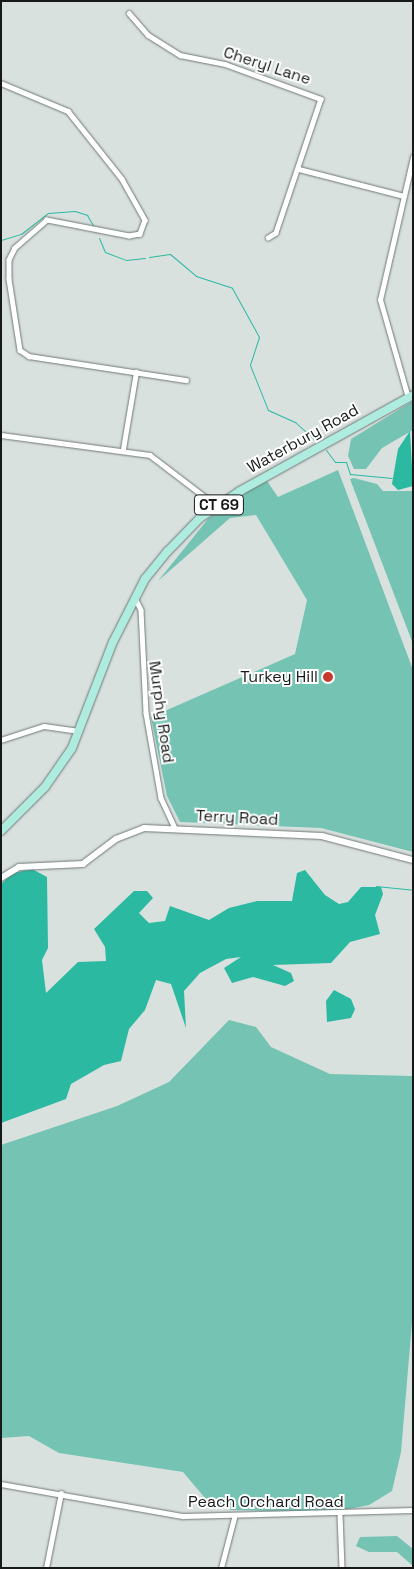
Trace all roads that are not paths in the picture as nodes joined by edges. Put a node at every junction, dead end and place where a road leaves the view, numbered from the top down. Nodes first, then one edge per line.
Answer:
1 (129, 13) dead end
2 (1, 83) edge
3 (413, 157) edge
4 (298, 169) junction
5 (404, 196) junction
6 (268, 238) dead end
7 (136, 372) junction
8 (186, 380) dead end
9 (410, 396) edge
10 (1, 435) edge
11 (123, 449) junction
12 (216, 506) junction
13 (135, 598) junction
14 (81, 732) junction
15 (1, 740) edge
16 (175, 828) junction
17 (1, 831) edge
18 (413, 860) edge
19 (1, 878) edge
20 (1, 1484) edge
21 (61, 1493) junction
22 (413, 1510) edge
23 (340, 1515) junction
24 (234, 1518) junction
25 (46, 1568) edge
26 (221, 1568) edge
27 (342, 1568) edge

1 - 4 street, Cheryl Lane
2 - 7 street
3 - 5 street
4 - 5 street
4 - 6 street, Cheryl Lane
5 - 9 street
7 - 8 street
7 - 11 street
9 - 12 main road, Waterbury Road / CT 69
10 - 11 street
11 - 12 street
12 - 13 main road, Waterbury Road / CT 69
13 - 14 main road, Waterbury Road / CT 69
13 - 16 street, Murphy Road
14 - 15 street
14 - 17 main road, CT 69
16 - 18 street, Terry Road
16 - 19 street, Terry Road
20 - 21 street, Peach Orchard Road
21 - 24 street, Peach Orchard Road
21 - 25 street
22 - 23 street, Peach Orchard Road
23 - 24 street, Peach Orchard Road
23 - 27 street
24 - 26 street

